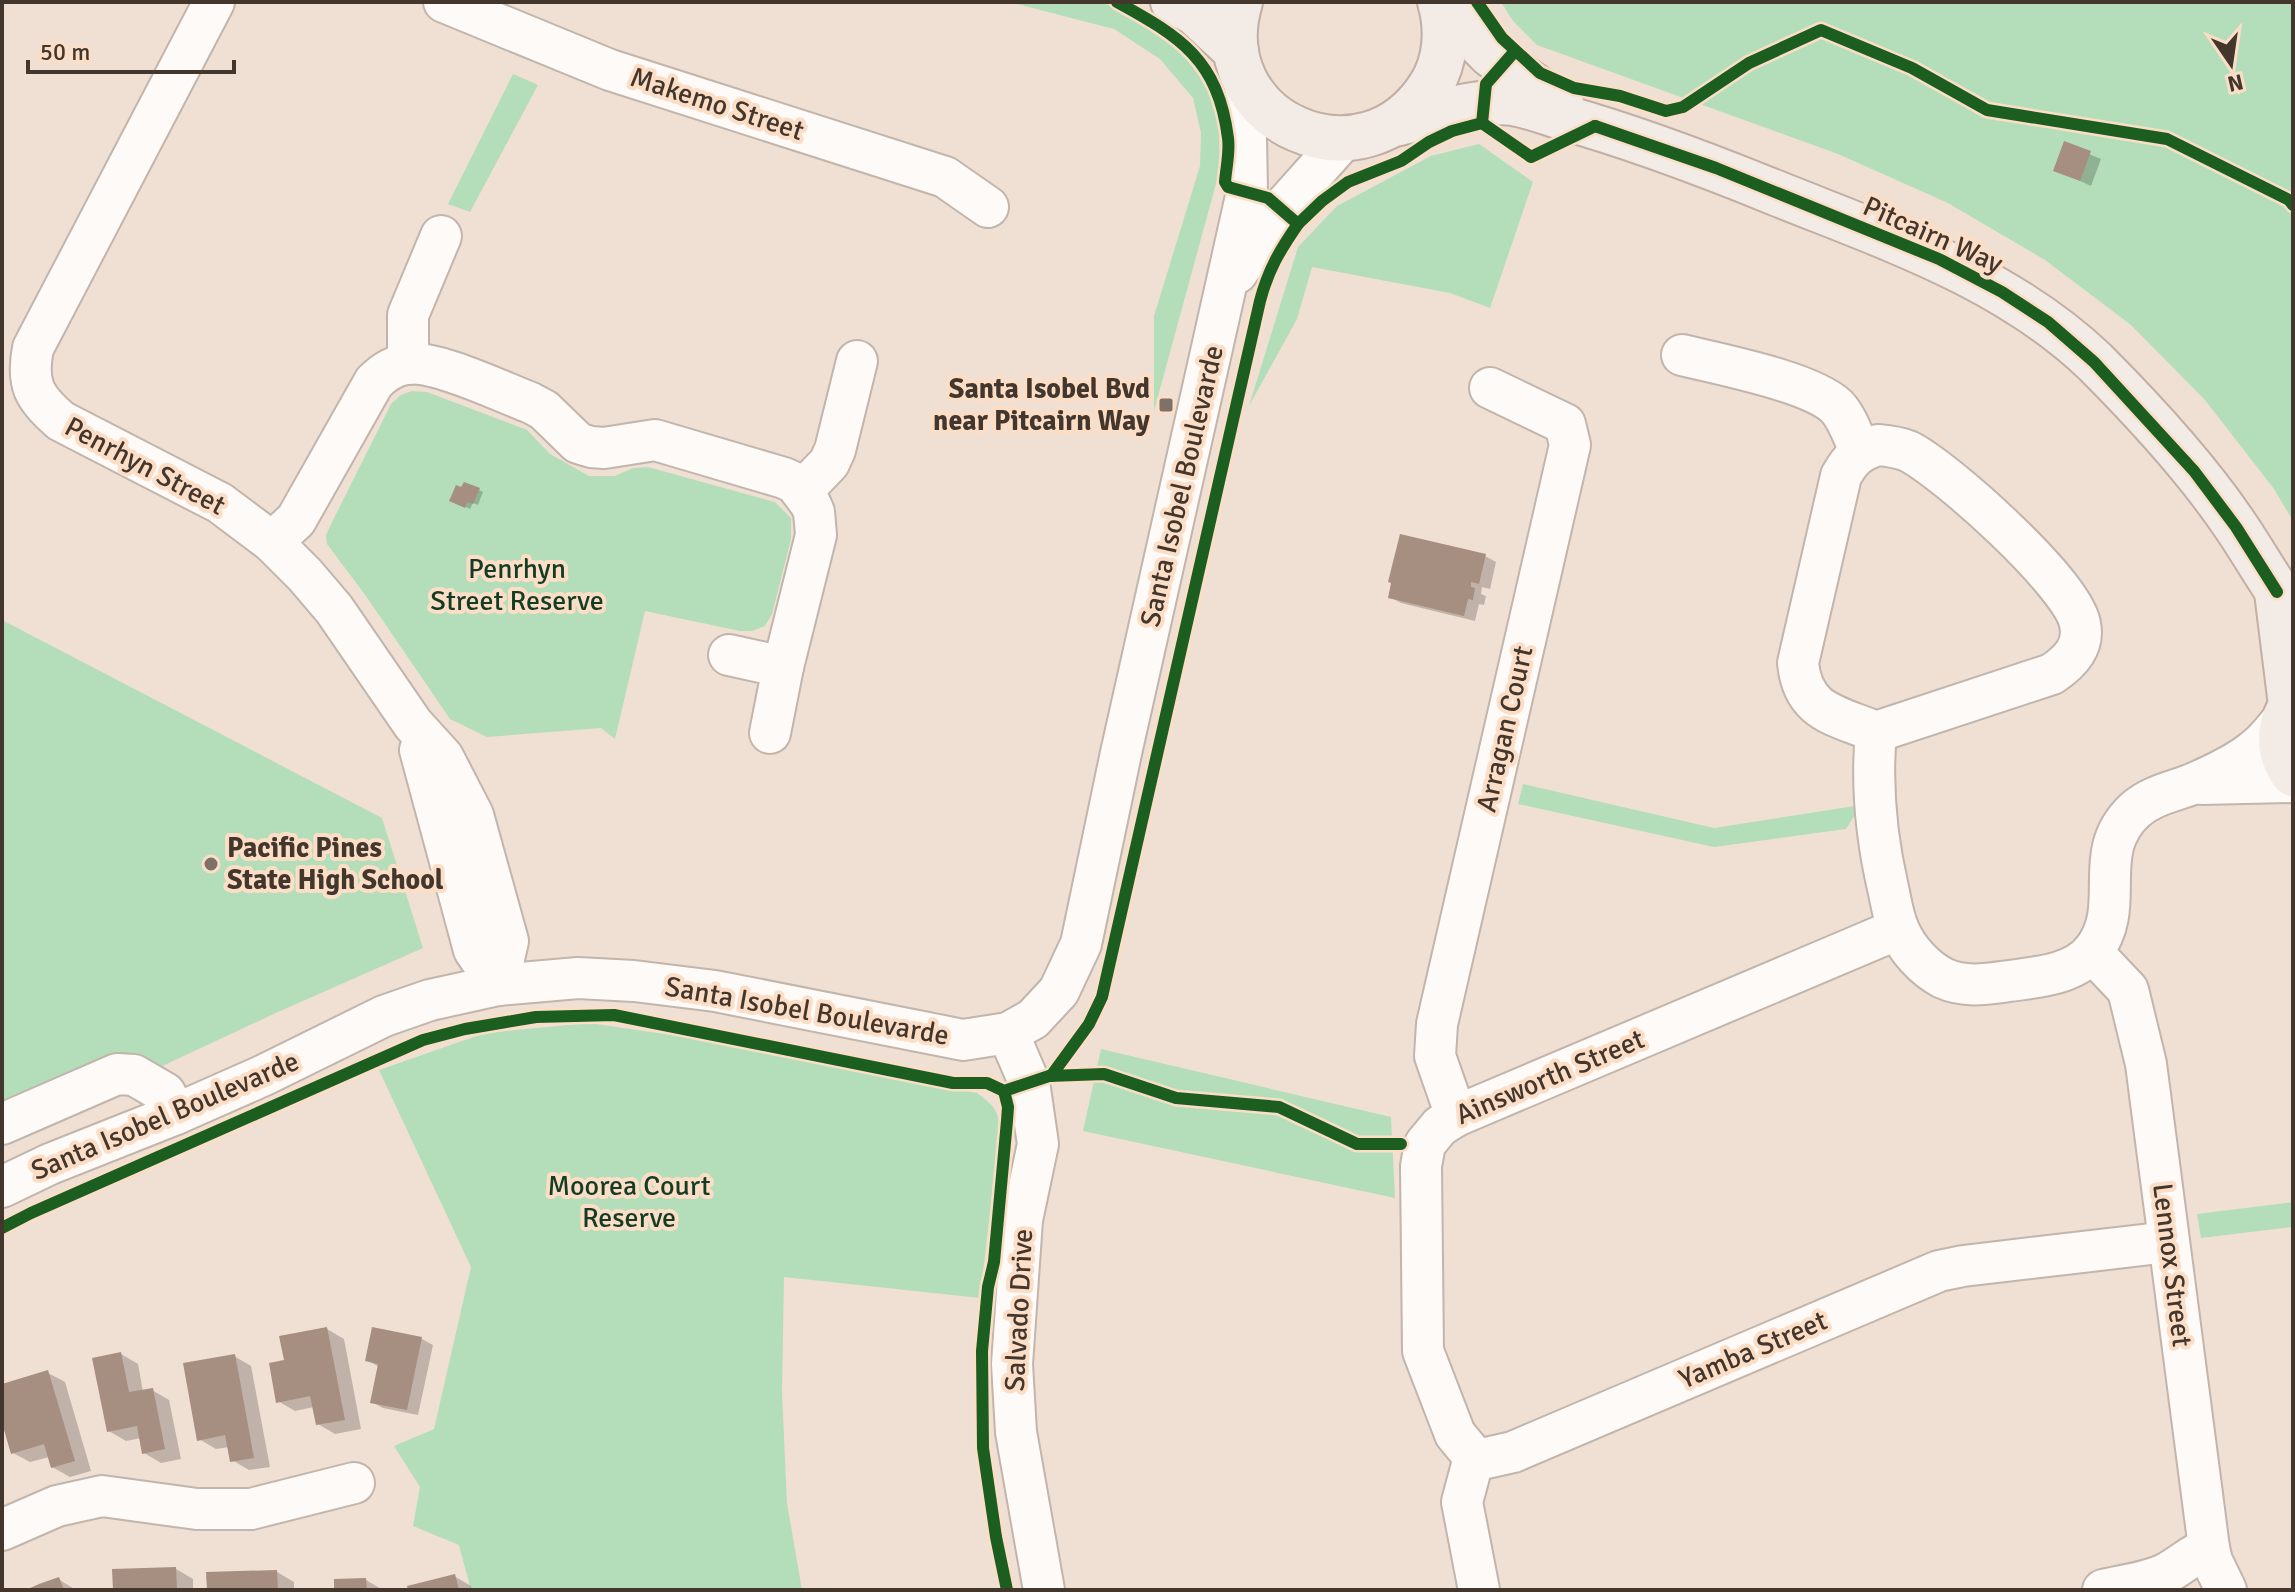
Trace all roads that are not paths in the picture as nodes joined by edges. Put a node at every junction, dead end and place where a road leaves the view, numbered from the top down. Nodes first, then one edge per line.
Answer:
1 (214, 2) edge
2 (444, 2) edge
3 (1173, 2) edge
4 (1240, 2) edge
5 (1441, 4) edge
6 (1240, 66) junction
7 (1394, 124) junction
8 (1595, 126) junction
9 (1344, 139) junction
10 (988, 207) dead end
11 (441, 236) dead end
12 (1225, 289) junction
13 (1682, 355) dead end
14 (857, 361) dead end
15 (408, 364) junction
16 (16, 373) edge
17 (1490, 388) dead end
18 (1860, 451) junction
19 (802, 491) junction
20 (272, 542) junction
21 (2285, 603) edge
22 (729, 655) dead end
23 (783, 667) junction
24 (2289, 709) edge
25 (1876, 732) junction
26 (770, 733) dead end
27 (2293, 774) edge
28 (2293, 782) edge
29 (2190, 785) junction
30 (1898, 929) junction
31 (2092, 952) junction
32 (498, 985) junction
33 (1008, 1033) junction
34 (176, 1114) junction
35 (1456, 1116) junction
36 (2, 1124) edge
37 (2, 1187) edge
38 (2168, 1242) junction
39 (1473, 1461) junction
40 (354, 1483) dead end
41 (2, 1530) edge
42 (2209, 1548) junction
43 (1044, 1590) edge
44 (1479, 1590) edge
45 (2103, 1590) edge
46 (2226, 1590) edge

1 - 16 street, Penrhyn Street
2 - 10 street, Makemo Street
3 - 6 main road
4 - 6 main road
5 - 7 main road
5 - 8 main road, Pitcairn Way
6 - 9 main road
6 - 12 street, Santa Isobel Boulevarde
7 - 8 main road, Pitcairn Way
7 - 9 main road, Pitcairn Way
8 - 21 main road, Pitcairn Way
9 - 12 street, Santa Isobel Boulevarde
11 - 15 street
12 - 33 street, Santa Isobel Boulevarde
13 - 18 street
14 - 19 street
15 - 19 street
15 - 20 street
16 - 20 street, Penrhyn Street
17 - 35 street, Arragan Court
18 - 25 street
18 - 25 street
19 - 23 street
20 - 32 street, Penrhyn Street
21 - 24 main road, Pitcairn Way
22 - 23 street
23 - 26 street
24 - 27 main road, Pitcairn Way
24 - 29 street
25 - 30 street
28 - 29 street
29 - 31 street
30 - 31 street
30 - 35 street, Ainsworth Street
31 - 38 street, Lennox Street
32 - 33 street, Santa Isobel Boulevarde
32 - 34 street, Santa Isobel Boulevarde
33 - 43 street, Salvado Drive
34 - 36 street
34 - 37 street, Santa Isobel Boulevarde
35 - 39 street, Ainsworth Street
38 - 39 street, Yamba Street
38 - 42 street, Lennox Street
39 - 44 street
40 - 41 street
42 - 45 street
42 - 46 street, Lennox Street

